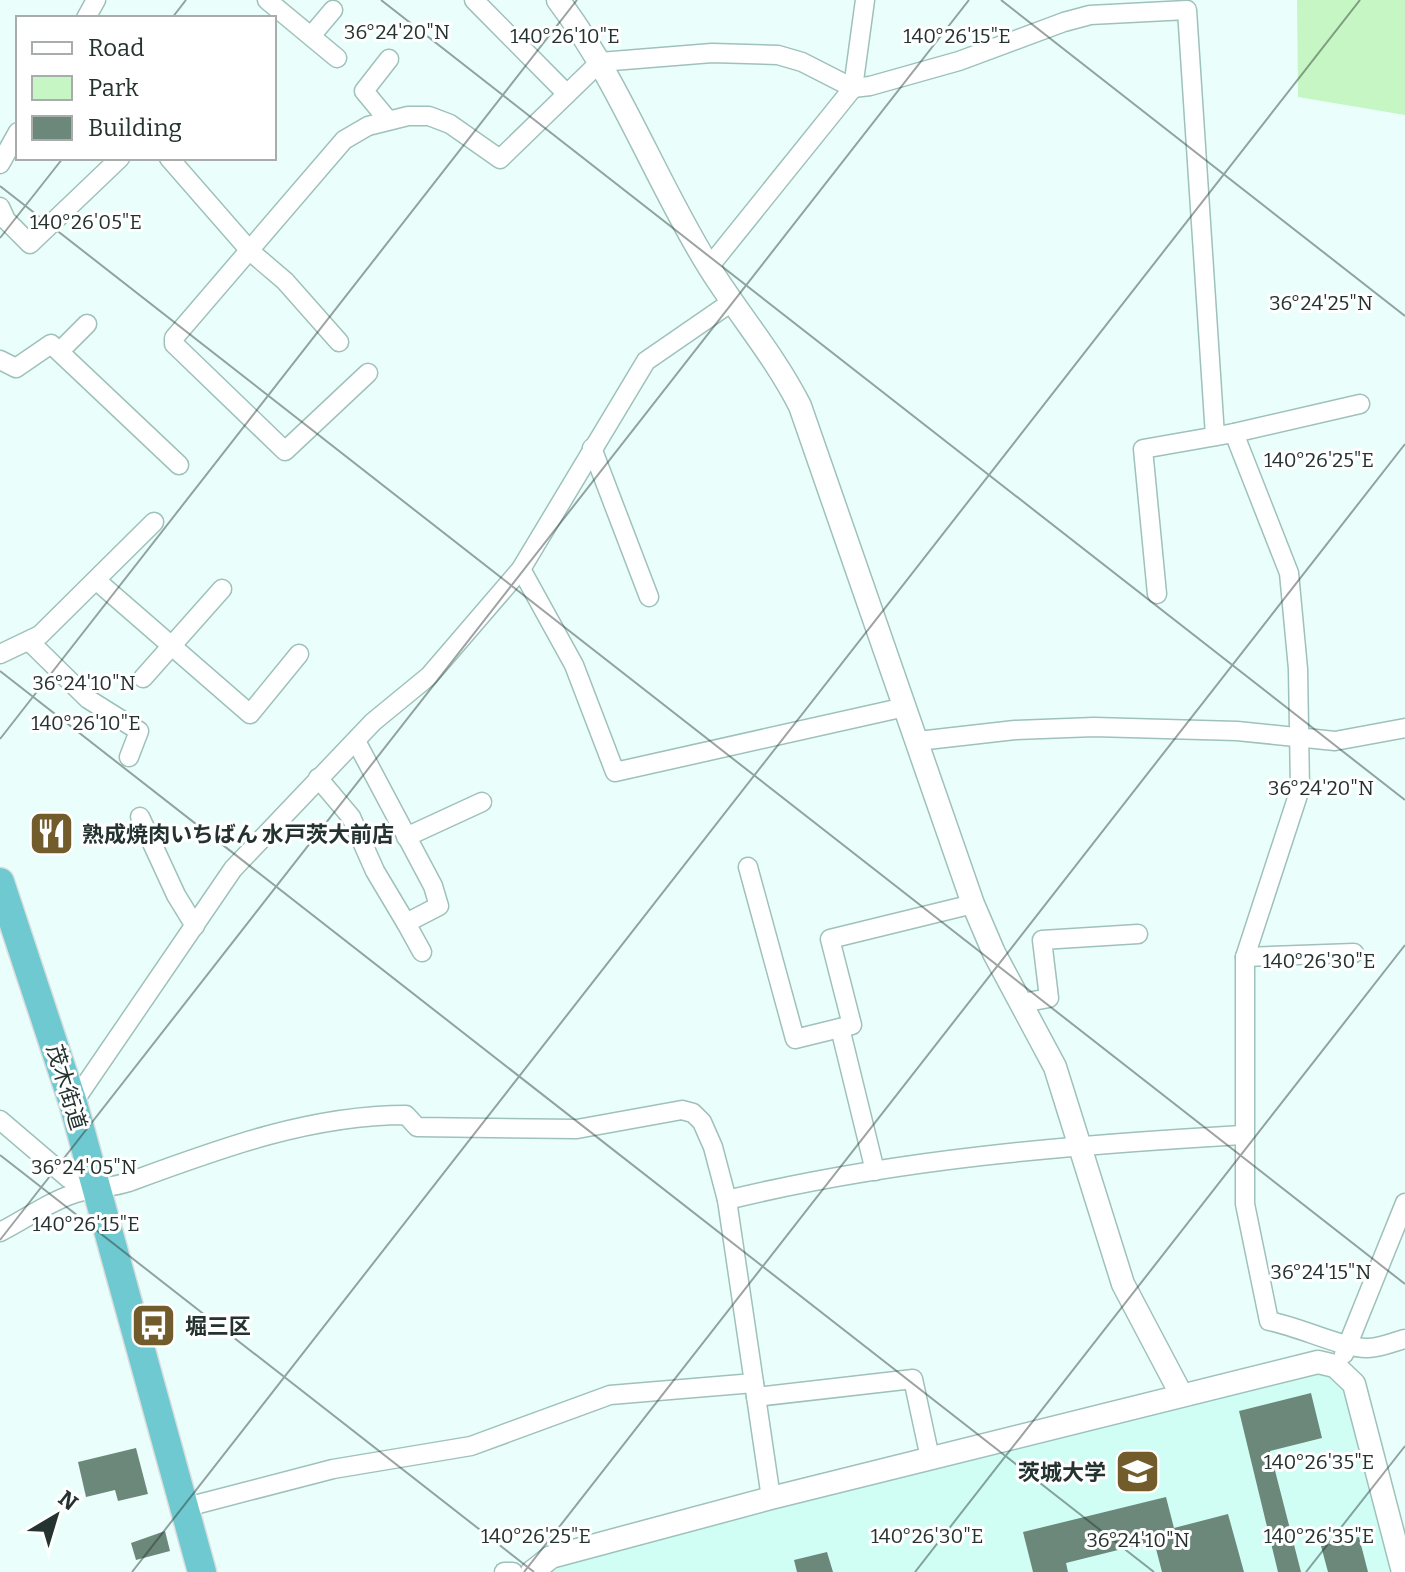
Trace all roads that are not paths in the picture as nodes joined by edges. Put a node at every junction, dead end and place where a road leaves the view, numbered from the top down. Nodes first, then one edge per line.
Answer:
1 (267, 0) edge
2 (474, 0) edge
3 (558, 0) edge
4 (865, 0) edge
5 (333, 10) dead end
6 (311, 36) junction
7 (337, 58) dead end
8 (389, 59) dead end
9 (600, 62) junction
10 (853, 88) junction
11 (567, 94) junction
12 (388, 120) junction
13 (11, 132) edge
14 (118, 160) edge
15 (171, 160) edge
16 (0, 164) edge
17 (0, 207) edge
18 (251, 252) junction
19 (709, 267) junction
20 (733, 301) junction
21 (87, 324) dead end
22 (339, 342) dead end
23 (60, 351) junction
24 (0, 360) edge
25 (368, 373) dead end
26 (1360, 404) dead end
27 (1224, 435) junction
28 (592, 448) junction
29 (179, 465) dead end
30 (154, 522) dead end
31 (521, 569) junction
32 (97, 581) junction
33 (222, 589) dead end
34 (1157, 594) dead end
35 (649, 597) dead end
36 (29, 641) junction
37 (172, 646) junction
38 (0, 654) edge
39 (299, 654) dead end
40 (143, 678) dead end
41 (905, 707) junction
42 (1405, 728) edge
43 (1301, 738) junction
44 (356, 741) junction
45 (918, 741) junction
46 (129, 757) dead end
47 (318, 778) junction
48 (482, 802) dead end
49 (140, 817) dead end
50 (406, 837) junction
51 (748, 867) dead end
52 (0, 882) edge
53 (973, 904) junction
54 (406, 923) junction
55 (195, 926) junction
56 (1138, 934) dead end
57 (422, 952) dead end
58 (1354, 953) dead end
59 (1245, 957) junction
60 (1022, 1003) junction
61 (840, 1028) junction
62 (73, 1103) junction
63 (0, 1120) edge
64 (1242, 1135) junction
65 (1081, 1144) junction
66 (875, 1171) junction
67 (98, 1189) junction
68 (727, 1200) junction
69 (1405, 1203) edge
70 (0, 1232) edge
71 (1405, 1339) edge
72 (1349, 1346) junction
73 (1335, 1366) junction
74 (755, 1390) junction
75 (1181, 1394) junction
76 (930, 1458) junction
77 (771, 1498) junction
78 (183, 1508) junction
79 (202, 1572) edge
80 (504, 1572) edge
81 (513, 1572) edge
82 (532, 1572) edge
83 (1403, 1572) edge

1 - 6 street
2 - 11 street
3 - 9 street
4 - 10 street
5 - 6 street
6 - 7 street
8 - 12 street
9 - 10 street
9 - 11 street
9 - 19 street
10 - 19 street
10 - 27 street
11 - 12 street
12 - 18 street
13 - 16 street
14 - 17 street
15 - 18 street
18 - 22 street
18 - 25 street
19 - 20 street
20 - 28 street
20 - 41 street
21 - 23 street
23 - 24 street
23 - 29 street
26 - 27 street
27 - 34 street
27 - 43 street
28 - 31 street
28 - 35 street
30 - 32 street
31 - 41 street
31 - 44 street
32 - 36 street
32 - 37 street
33 - 37 street
36 - 38 street
36 - 46 street
37 - 39 street
37 - 40 street
41 - 45 street
42 - 43 street
43 - 45 street
43 - 59 street
44 - 47 street
44 - 50 street
45 - 53 street
47 - 54 street
47 - 55 street
48 - 50 street
49 - 55 street
50 - 54 street
51 - 61 street
52 - 62 highway, 茂木街道
53 - 60 street
53 - 61 street
54 - 57 street
55 - 62 street
56 - 60 street
58 - 59 street
59 - 64 street
60 - 65 street
61 - 66 street
62 - 67 highway, 茂木街道
63 - 67 street
64 - 65 street
64 - 72 street
65 - 66 street
65 - 75 street
66 - 68 street
67 - 68 street
67 - 70 street
67 - 78 highway, 茂木街道
68 - 74 street
69 - 72 street
71 - 72 street
72 - 73 street
73 - 75 street
73 - 83 street
74 - 76 street
74 - 77 street
74 - 78 street
75 - 76 street
76 - 77 street
77 - 82 street
78 - 79 highway, 茂木街道
80 - 81 street

